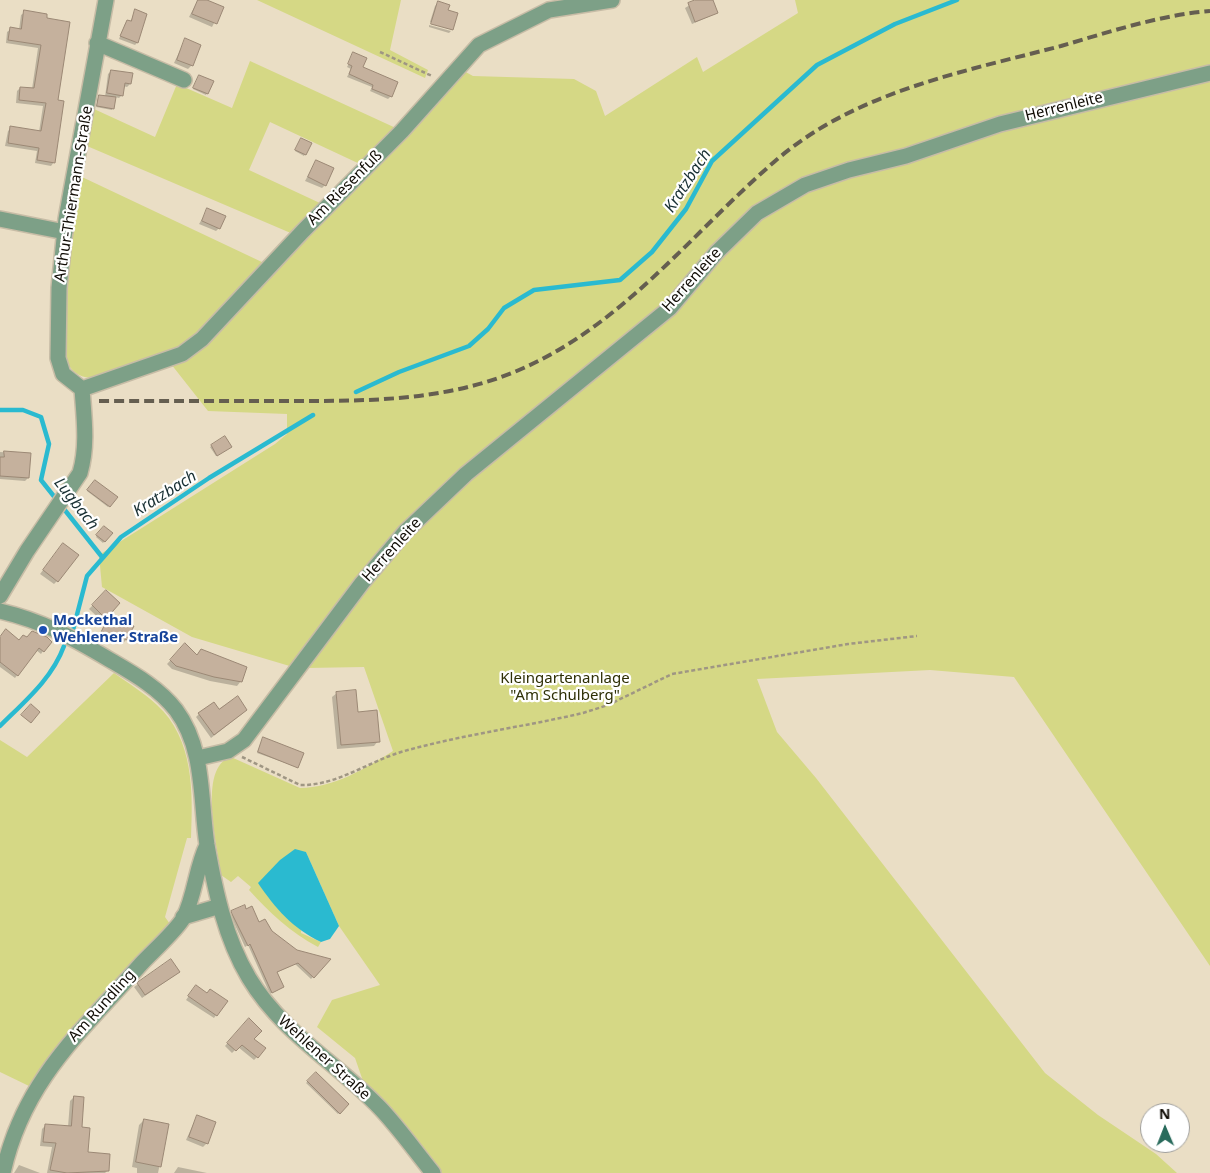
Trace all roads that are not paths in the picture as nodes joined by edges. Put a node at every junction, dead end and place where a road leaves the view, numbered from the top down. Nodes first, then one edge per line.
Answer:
1 (106, 0) edge
2 (612, 0) edge
3 (97, 43) junction
4 (1210, 73) edge
5 (184, 80) dead end
6 (0, 219) edge
7 (65, 232) junction
8 (82, 389) junction
9 (0, 596) edge
10 (0, 611) edge
11 (198, 758) junction
12 (208, 845) junction
13 (220, 906) junction
14 (184, 917) junction
15 (3, 1173) edge
16 (433, 1173) edge

1 - 3 street, Arthur-Thiermann-Straße
2 - 8 street, Am Riesenfuß
3 - 5 street
3 - 7 street, Arthur-Thiermann-Straße
4 - 11 street, Herrenleite
6 - 7 street
7 - 8 street, Arthur-Thiermann-Straße
8 - 9 street
10 - 11 street, Wehlener Straße
11 - 12 street, Wehlener Straße
12 - 13 street, Wehlener Straße
12 - 14 street, Am Rundling
13 - 14 street
13 - 16 street, Wehlener Straße
14 - 15 street, Am Rundling

